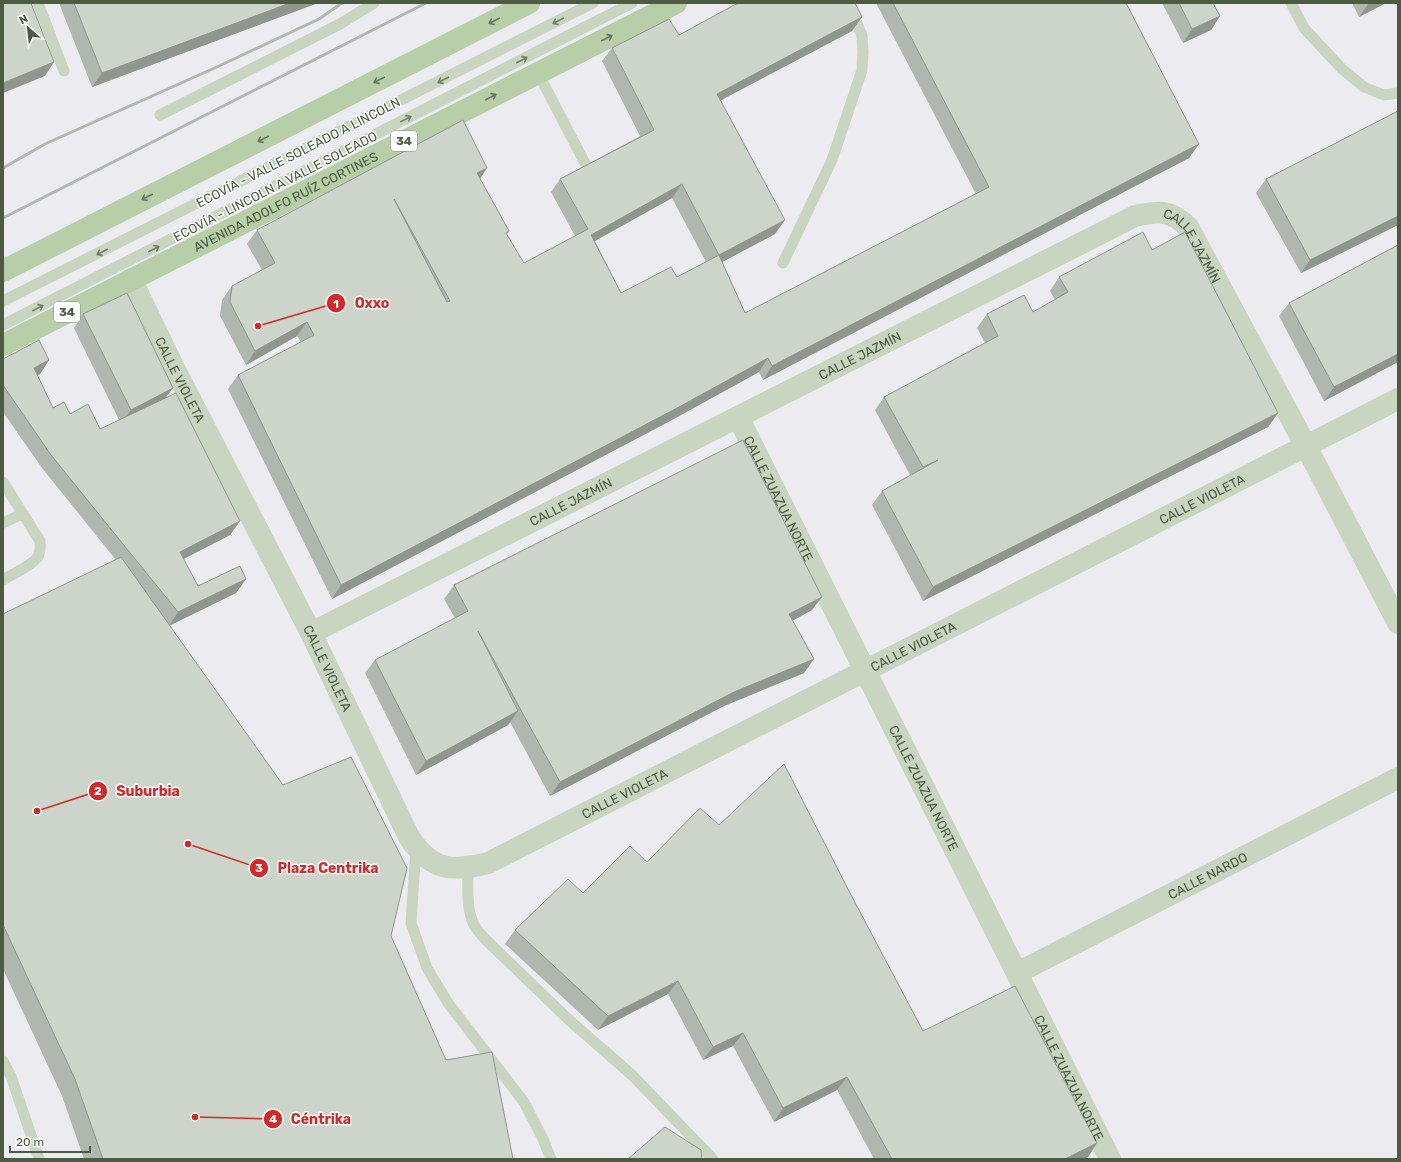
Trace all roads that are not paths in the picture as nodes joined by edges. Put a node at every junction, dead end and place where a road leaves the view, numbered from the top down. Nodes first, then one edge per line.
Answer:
1 (38, 3) edge
2 (374, 3) edge
3 (529, 3) edge
4 (593, 3) edge
5 (632, 3) edge
6 (676, 3) edge
7 (848, 3) edge
8 (1291, 3) edge
9 (64, 71) dead end
10 (538, 73) junction
11 (1398, 94) edge
12 (160, 115) dead end
13 (588, 169) edge
14 (784, 263) dead end
15 (3, 271) edge
16 (131, 279) junction
17 (3, 301) edge
18 (3, 325) edge
19 (3, 345) edge
20 (1398, 399) edge
21 (738, 417) junction
22 (1306, 446) junction
23 (3, 482) edge
24 (22, 514) junction
25 (3, 524) edge
26 (3, 580) edge
27 (1398, 623) edge
28 (311, 633) junction
29 (866, 670) junction
30 (1398, 778) edge
31 (416, 848) junction
32 (468, 868) junction
33 (1017, 973) junction
34 (3, 1061) edge
35 (38, 1159) edge
36 (551, 1159) edge
37 (713, 1159) edge
38 (1110, 1159) edge

1 - 9 lane
2 - 12 lane
3 -> 15 main road
4 -> 17 lane, ECOVÍA - VALLE SOLEADO A LINCOLN
18 -> 5 lane, ECOVÍA - LINCOLN A VALLE SOLEADO
10 -> 6 main road, AVENIDA ADOLFO RUÍZ CORTINES / 34
7 - 14 lane
8 - 11 lane
10 - 13 lane
16 -> 10 main road, AVENIDA ADOLFO RUÍZ CORTINES / 34
16 - 19 main road, AVENIDA ADOLFO RUÍZ CORTINES / 34
16 - 28 street, CALLE VIOLETA
20 - 22 street, CALLE VIOLETA
21 - 22 street, CALLE JAZMÍN
21 - 28 street, CALLE JAZMÍN
21 - 29 street, CALLE ZUAZUA NORTE
22 - 27 street, CALLE JAZMÍN
22 - 29 street, CALLE VIOLETA
23 - 24 lane
24 - 25 lane
24 - 26 lane
28 - 31 street, CALLE VIOLETA
29 - 32 street, CALLE VIOLETA
29 - 33 street, CALLE ZUAZUA NORTE
30 - 33 street, CALLE NARDO
31 - 32 street, CALLE VIOLETA
31 - 36 lane
32 - 37 lane
33 - 38 street, CALLE ZUAZUA NORTE
34 - 35 lane

